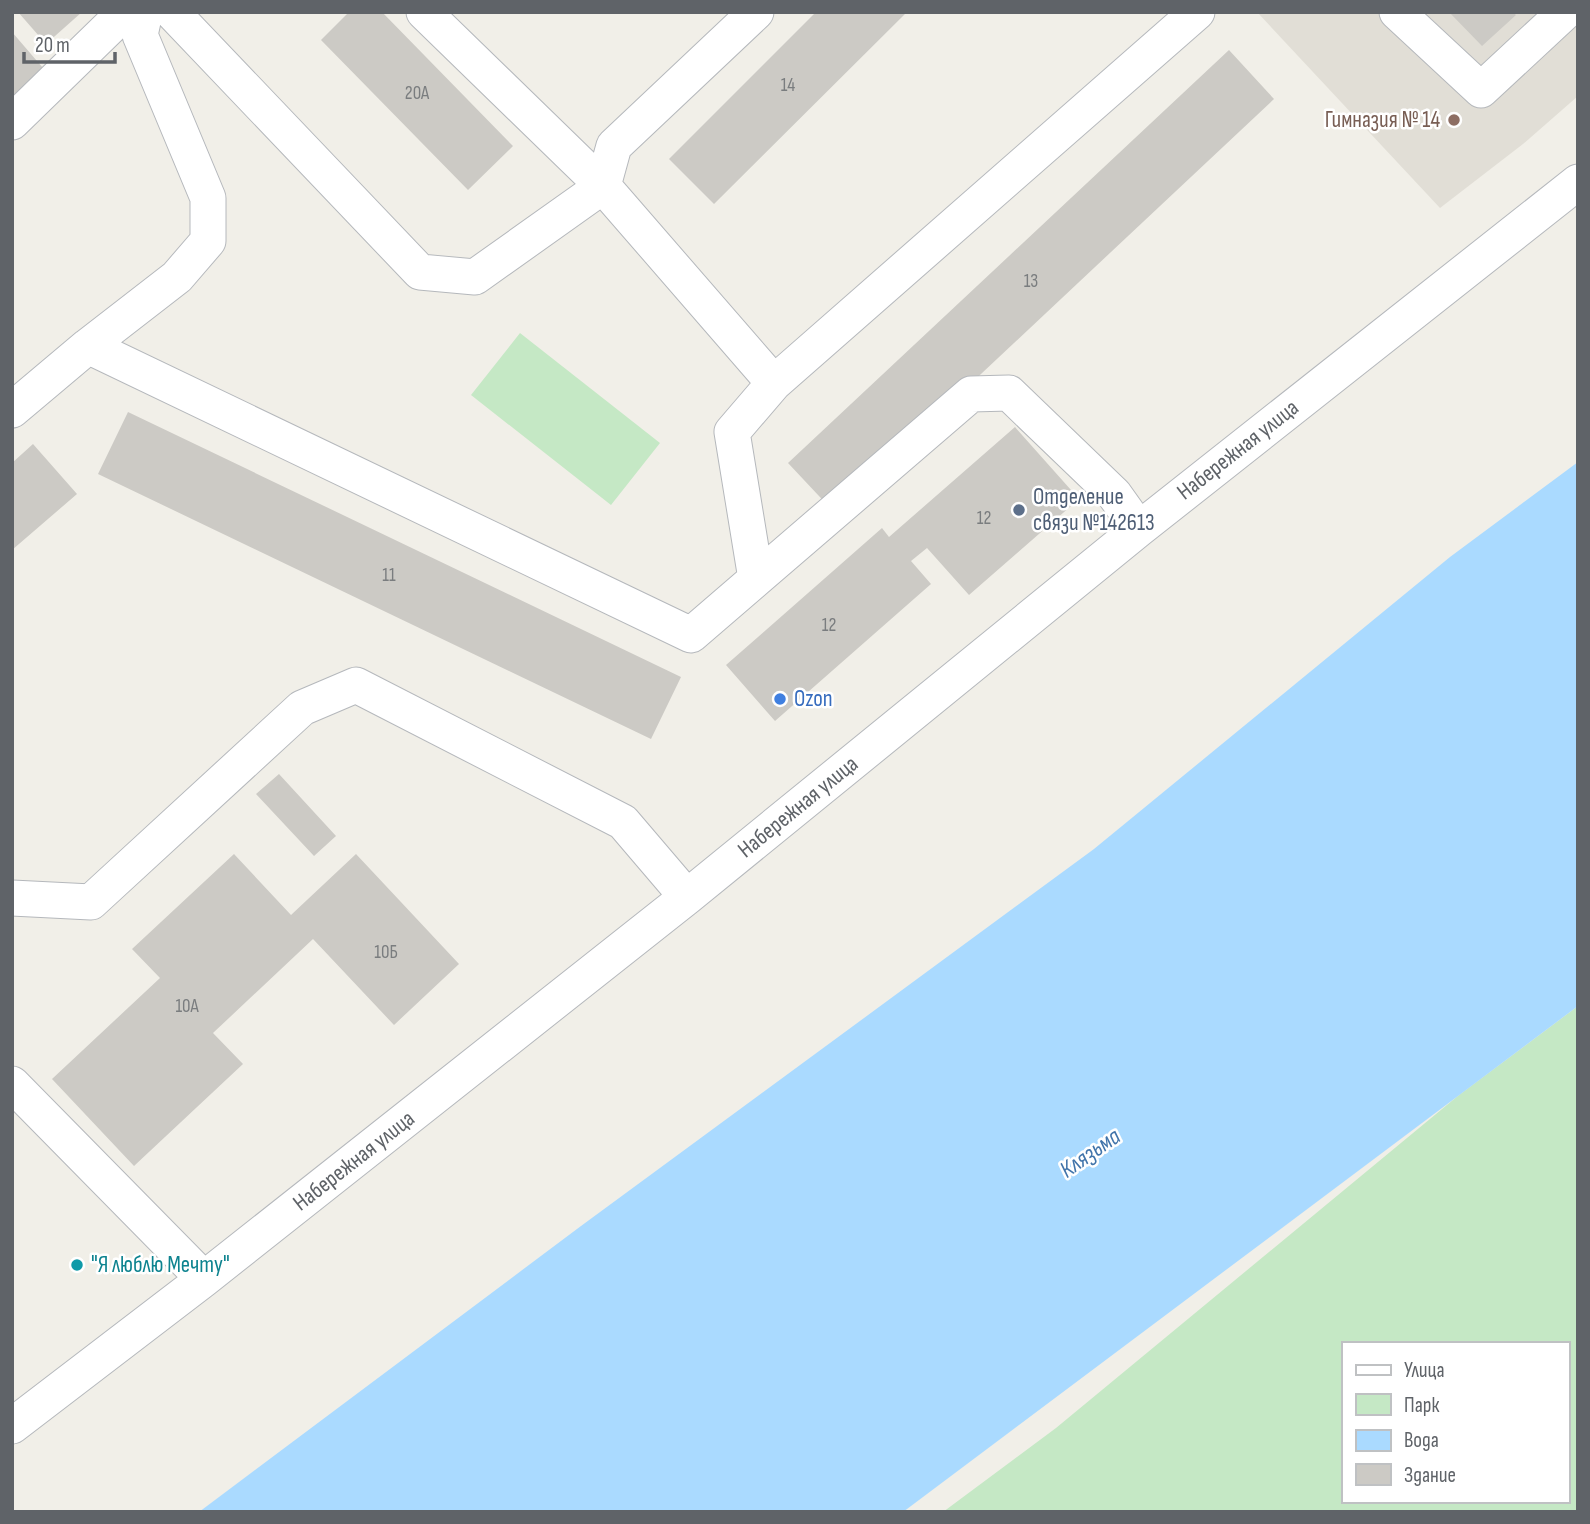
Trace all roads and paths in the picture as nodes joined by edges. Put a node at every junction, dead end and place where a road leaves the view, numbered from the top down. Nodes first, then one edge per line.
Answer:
1 (125, 12) edge
2 (145, 12) edge
3 (172, 12) edge
4 (424, 12) edge
5 (756, 12) edge
6 (1197, 12) edge
7 (1397, 12) edge
8 (1565, 12) edge
9 (12, 122) edge
10 (1578, 182) edge
11 (603, 186) junction
12 (88, 346) junction
13 (774, 383) junction
14 (12, 410) edge
15 (1139, 529) junction
16 (756, 579) junction
17 (687, 897) junction
18 (12, 898) edge
19 (12, 1084) edge
20 (204, 1279) junction
21 (12, 1426) edge

1 - 9 street
2 - 12 street
3 - 11 street
4 - 11 street
5 - 11 street
6 - 13 street
7 - 8 street
10 - 15 street, Набережная улица
11 - 13 street
12 - 14 street
12 - 16 street
13 - 16 street
15 - 16 street
15 - 17 street, Набережная улица
17 - 18 street
17 - 20 street, Набережная улица
19 - 20 street
20 - 21 street, Набережная улица

